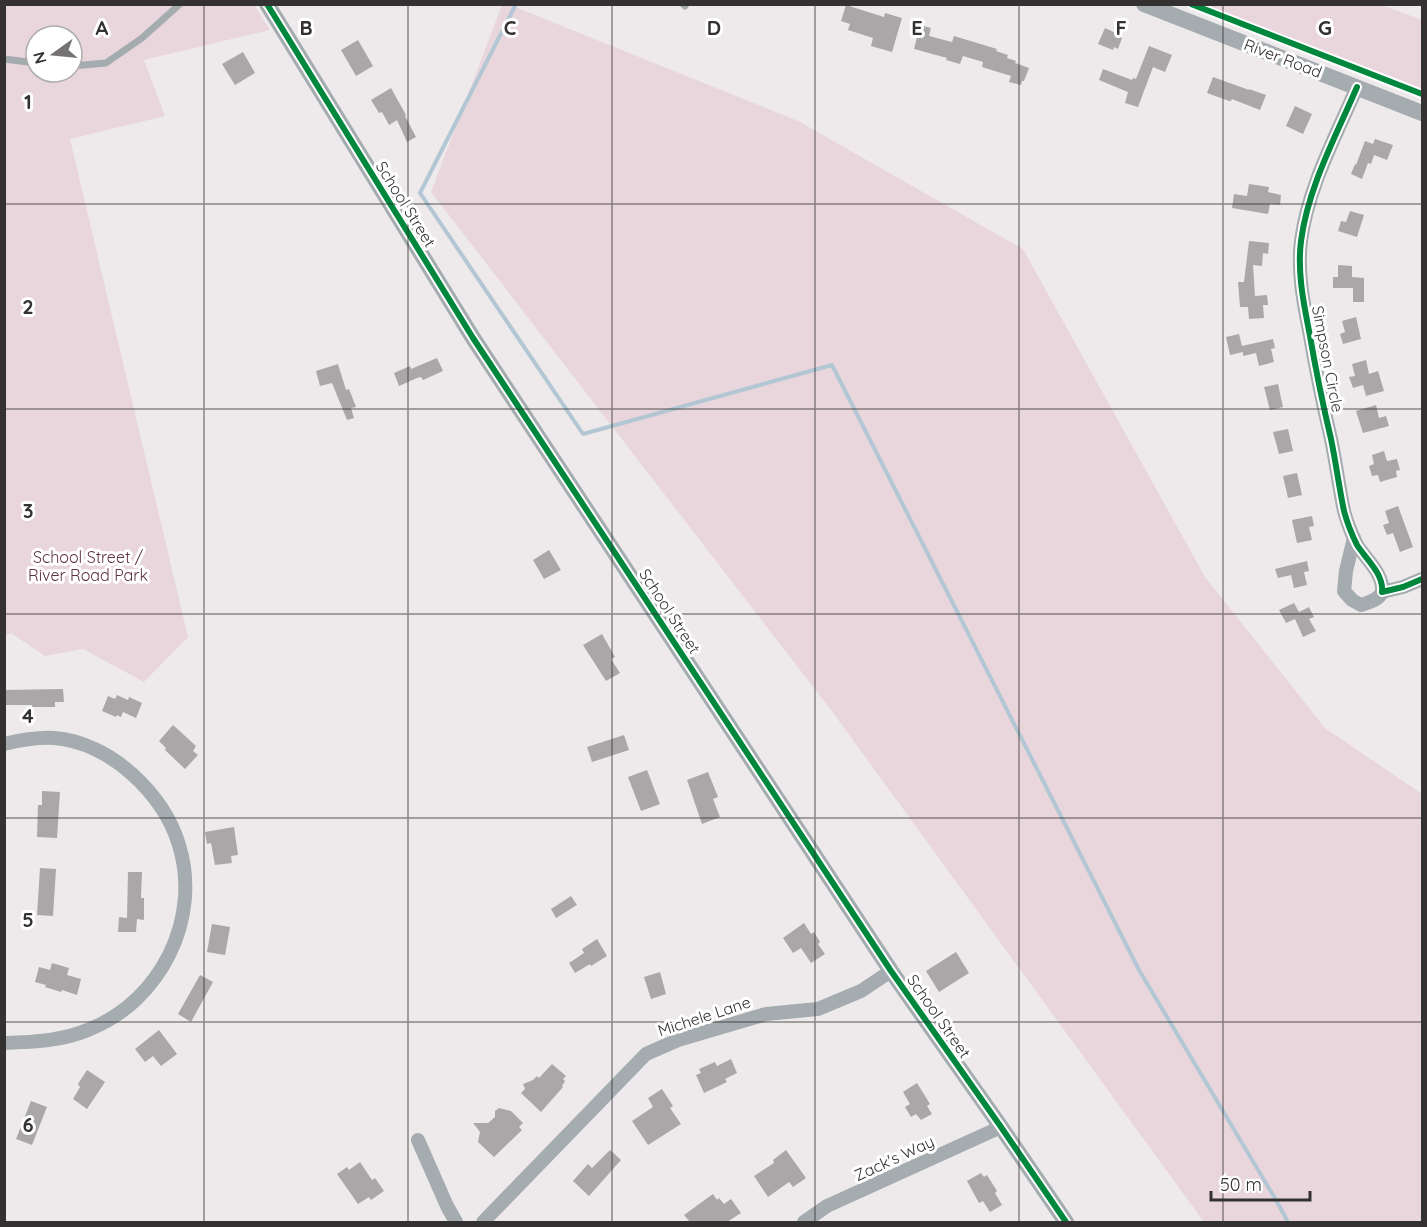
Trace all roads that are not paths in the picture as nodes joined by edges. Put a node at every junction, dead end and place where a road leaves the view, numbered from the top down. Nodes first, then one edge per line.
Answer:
1 (180, 4) edge
2 (267, 4) edge
3 (1144, 4) edge
4 (4, 59) edge
5 (24, 62) edge
6 (84, 65) edge
7 (1357, 87) junction
8 (1422, 113) edge
9 (1354, 538) junction
10 (1422, 579) edge
11 (1382, 592) junction
12 (4, 744) edge
13 (891, 971) junction
14 (4, 1043) edge
15 (1001, 1127) junction
16 (418, 1140) dead end
17 (456, 1222) edge
18 (483, 1222) edge
19 (804, 1222) edge
20 (1066, 1222) edge

1 - 6 lane
2 - 13 street, School Street
3 - 7 street, River Road
4 - 5 lane
7 - 8 street, River Road
7 - 9 street, Simpson Circle
9 - 11 street, Simpson Circle
9 - 11 street
10 - 11 street
12 - 14 street
13 - 15 street, School Street
13 - 18 street, Michele Lane
15 - 19 street, Zack's Way
15 - 20 street, School Street
16 - 17 street

